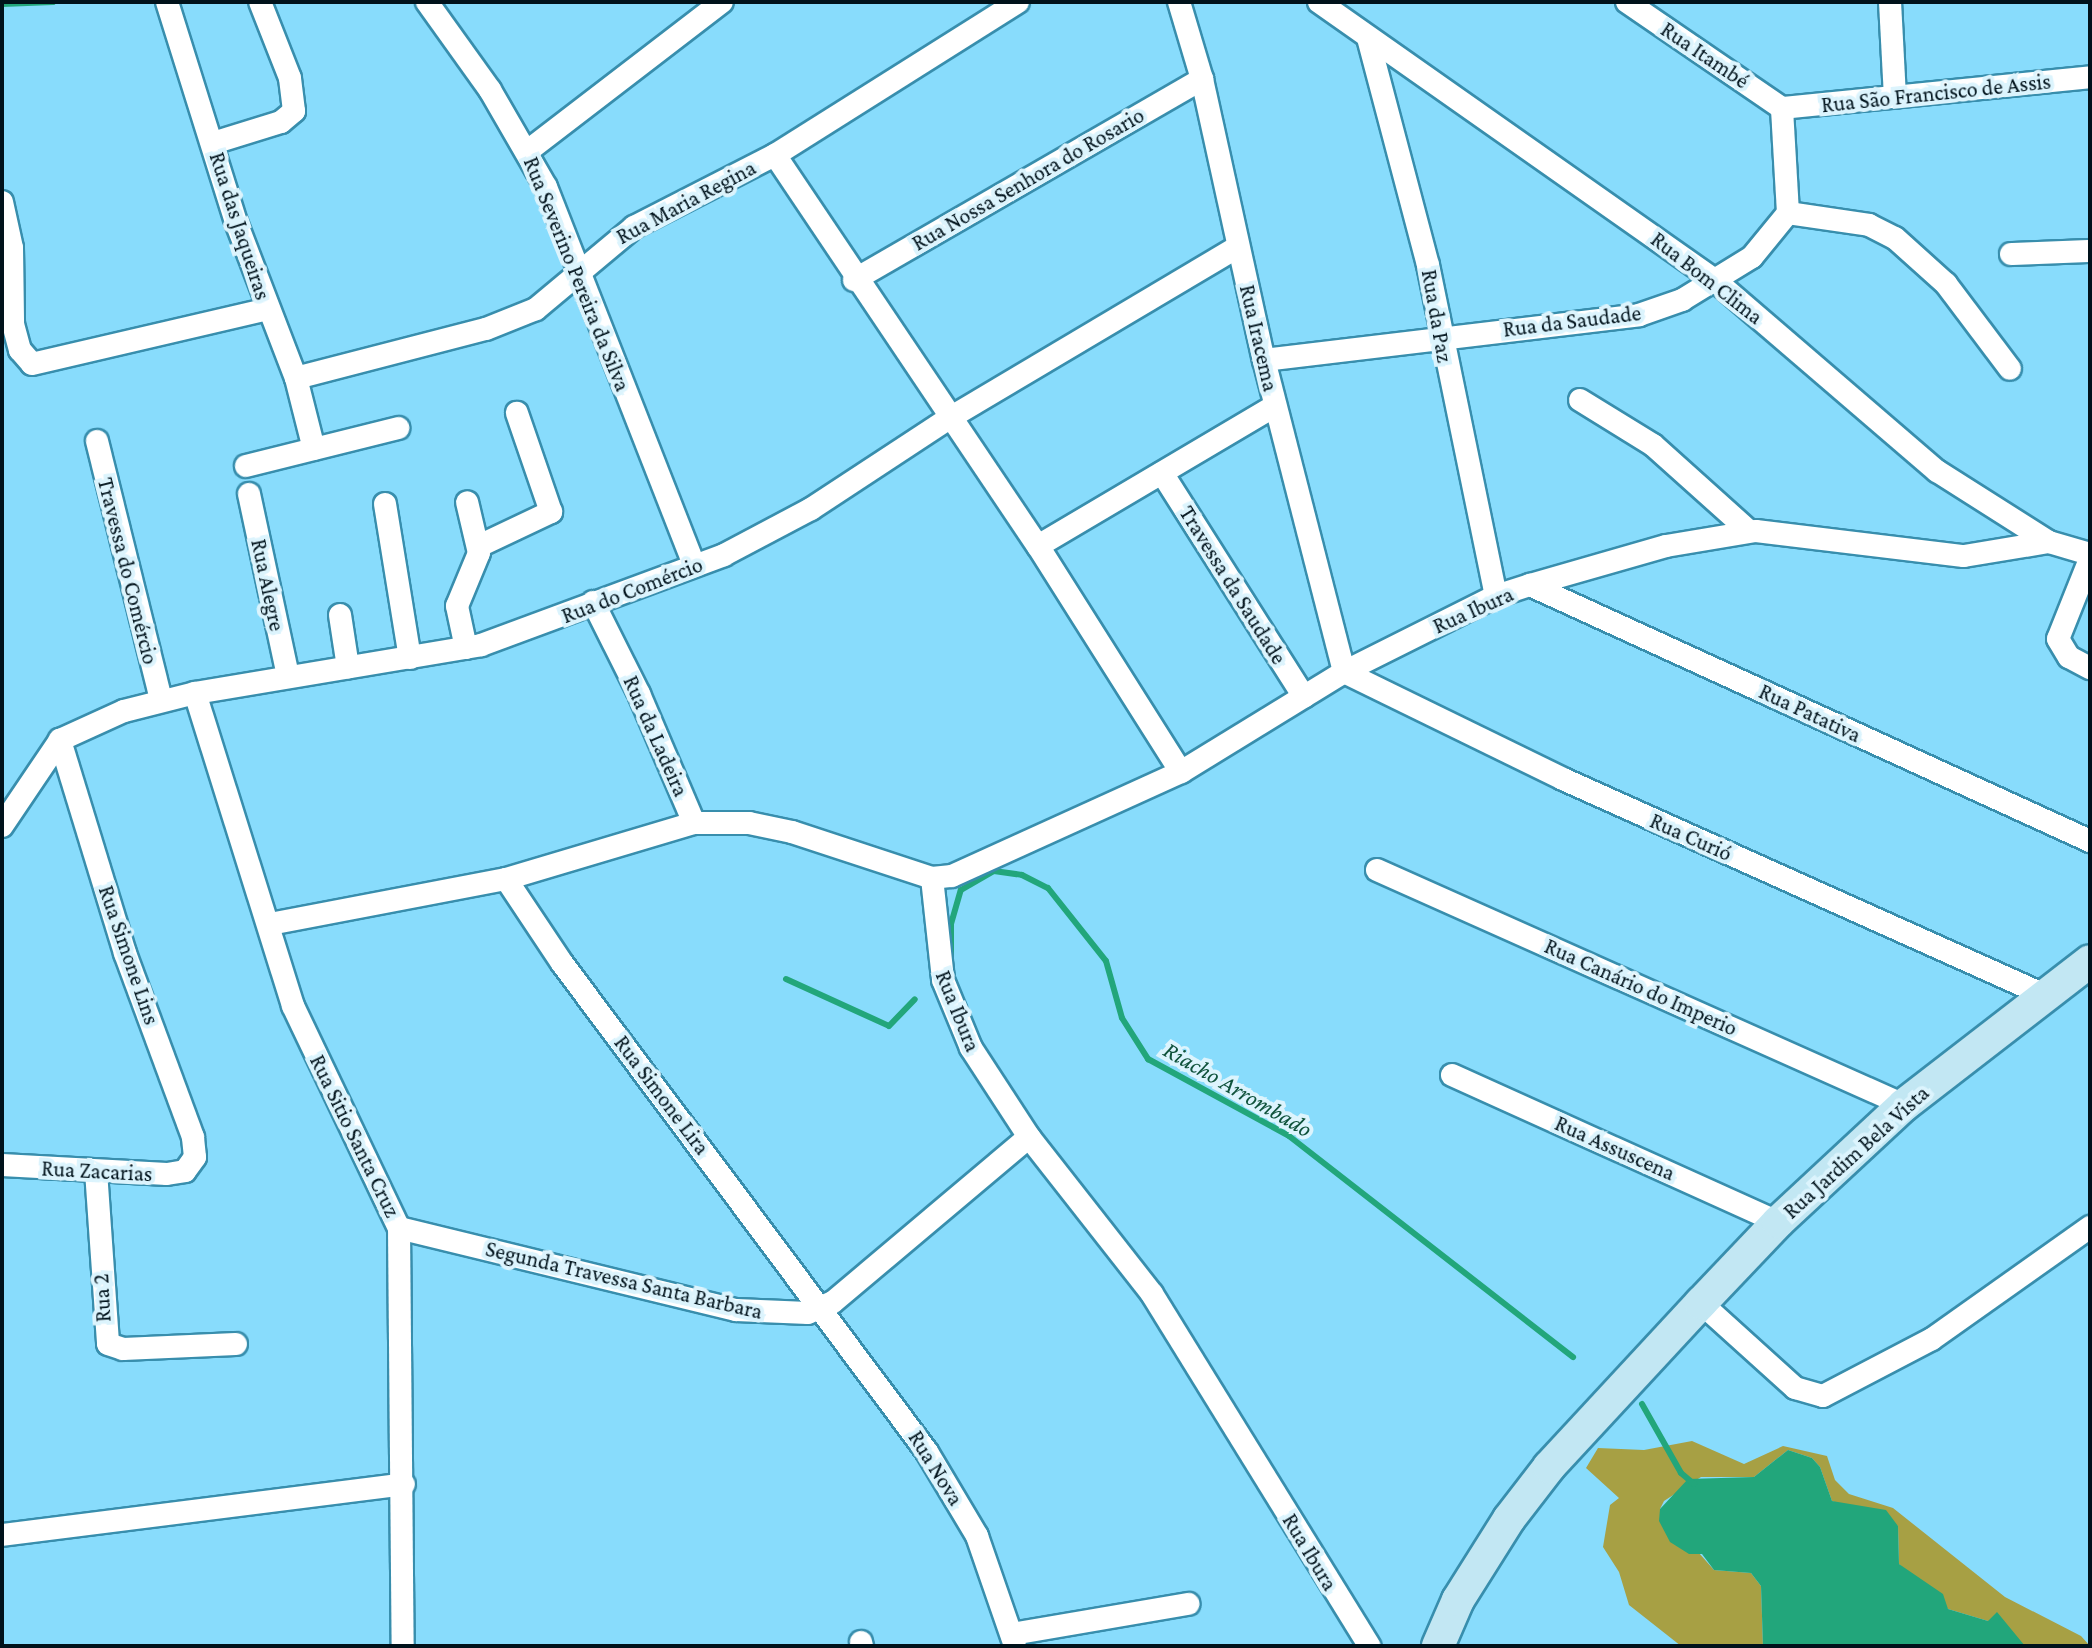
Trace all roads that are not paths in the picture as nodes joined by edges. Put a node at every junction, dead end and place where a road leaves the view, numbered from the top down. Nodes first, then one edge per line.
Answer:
1 (167, 2) edge
2 (260, 2) edge
3 (722, 2) edge
4 (1179, 2) edge
5 (1319, 2) edge
6 (1627, 2) edge
7 (1890, 2) edge
8 (431, 4) edge
9 (1011, 4) edge
10 (1368, 38) junction
11 (2090, 77) edge
12 (1202, 79) junction
13 (1895, 97) junction
14 (1782, 108) junction
15 (213, 143) junction
16 (529, 150) junction
17 (775, 155) junction
18 (2, 202) edge
19 (1788, 213) junction
20 (1238, 247) junction
21 (2090, 251) edge
22 (2011, 254) dead end
23 (576, 274) junction
24 (854, 280) junction
25 (1717, 282) junction
26 (268, 309) junction
27 (1439, 335) junction
28 (1264, 360) junction
29 (2010, 369) dead end
30 (296, 378) junction
31 (1580, 400) dead end
32 (1275, 406) junction
33 (517, 413) dead end
34 (948, 419) junction
35 (398, 428) dead end
36 (97, 441) dead end
37 (314, 449) junction
38 (246, 466) dead end
39 (1162, 473) junction
40 (249, 494) dead end
41 (467, 502) dead end
42 (385, 504) dead end
43 (1749, 531) junction
44 (2049, 542) junction
45 (479, 546) junction
46 (1038, 546) junction
47 (2090, 557) edge
48 (694, 565) junction
49 (1530, 585) junction
50 (1496, 596) junction
51 (593, 602) junction
52 (340, 615) dead end
53 (466, 648) junction
54 (410, 658) junction
55 (348, 667) junction
56 (2090, 668) edge
57 (1344, 672) junction
58 (288, 676) junction
59 (195, 693) junction
60 (1304, 697) junction
61 (161, 700) junction
62 (60, 740) junction
63 (1181, 772) junction
64 (694, 823) junction
65 (2, 826) edge
66 (2090, 841) edge
67 (1377, 870) dead end
68 (932, 878) junction
69 (506, 879) junction
70 (270, 924) junction
71 (2090, 961) edge
72 (2042, 994) junction
73 (1452, 1075) dead end
74 (1904, 1105) junction
75 (1029, 1137) junction
76 (2, 1165) edge
77 (191, 1167) joint
78 (96, 1171) junction
79 (1778, 1222) junction
80 (2090, 1227) edge
81 (399, 1228) junction
82 (1701, 1303) junction
83 (820, 1310) junction
84 (236, 1344) dead end
85 (404, 1484) junction
86 (2, 1535) edge
87 (1188, 1604) dead end
88 (1014, 1640) edge
89 (403, 1646) edge
90 (1369, 1646) edge
91 (1438, 1646) edge

1 - 15 street, Rua das Jaqueiras
2 - 15 street
3 - 16 street
4 - 12 street, Rua Iracema
5 - 10 street, Rua Bom Clima
6 - 14 street, Rua Itambé
7 - 13 street
8 - 16 street, Rua Severino Pereira da Silva
9 - 17 street, Rua Maria Regina
10 - 25 street, Rua Bom Clima
10 - 27 street, Rua da Paz
11 - 13 street, Rua São Francisco de Assis
12 - 20 street, Rua Iracema
12 - 24 street, Rua Nossa Senhora do Rosario
13 - 14 street, Rua São Francisco de Assis
14 - 19 street
15 - 26 street, Rua das Jaqueiras
16 - 23 street, Rua Severino Pereira da Silva
17 - 23 street, Rua Maria Regina
17 - 24 street
18 - 26 street
19 - 25 street, Rua da Saudade
19 - 29 street
20 - 28 street, Rua Iracema
20 - 34 street, Rua do Comércio
21 - 22 street
23 - 30 street, Rua Maria Regina
23 - 48 street, Rua Severino Pereira da Silva
24 - 34 street
25 - 27 street, Rua da Saudade
25 - 44 street, Rua Bom Clima
26 - 30 street, Rua das Jaqueiras
27 - 28 street, Rua da Saudade
27 - 50 street, Rua da Paz
28 - 32 street, Rua Iracema
30 - 37 street, Rua das Jaqueiras
31 - 43 street
32 - 39 street
32 - 57 street, Rua Iracema
33 - 45 street
34 - 46 street
34 - 48 street, Rua do Comércio
35 - 37 street
36 - 61 street, Travessa do Comércio
37 - 38 street
39 - 46 street
39 - 60 street, Travessa da Saudade
40 - 58 street, Rua Alegre
41 - 45 street
42 - 54 street
43 - 44 street
43 - 49 street
44 - 47 street, Rua Bom Clima
45 - 53 street
46 - 63 street
47 - 56 street
48 - 51 street, Rua do Comércio
49 - 50 street, Rua Ibura
49 - 66 street, Rua Patativa
50 - 57 street, Rua Ibura
51 - 53 street, Rua do Comércio
51 - 64 street, Rua da Ladeira
52 - 55 street
53 - 54 street, Rua do Comércio
54 - 55 street, Rua do Comércio
55 - 58 street, Rua do Comércio
57 - 60 street, Rua Ibura
57 - 72 street, Rua Curió
58 - 59 street, Rua do Comércio
59 - 61 street, Rua do Comércio
59 - 70 street, Rua Sitio Santa Cruz
60 - 63 street, Rua Ibura
61 - 62 street, Rua do Comércio
62 - 65 street
62 - 77 street, Rua Simone Lins
63 - 68 street, Rua Ibura
64 - 68 street, Rua da Ladeira
64 - 69 street
67 - 74 street, Rua Canário do Imperio
68 - 75 street, Rua Ibura
69 - 70 street
69 - 83 street, Rua Simone Lira
70 - 81 street, Rua Sitio Santa Cruz
71 - 72 main road, Rua Jardim Bela Vista
72 - 74 main road, Rua Jardim Bela Vista
73 - 79 street, Rua Assuscena
74 - 79 main road, Rua Jardim Bela Vista
75 - 83 street
75 - 90 street, Rua Ibura
76 - 78 street, Rua Zacarias
77 - 78 street, Rua Zacarias
78 - 84 street, Rua 2
79 - 82 main road, Rua Jardim Bela Vista
80 - 82 street
81 - 83 street, Segunda Travessa Santa Barbara
81 - 85 street, Rua Sitio Santa Cruz
82 - 91 main road, Rua Jardim Bela Vista
83 - 88 street, Rua Nova
85 - 86 street
85 - 89 street, Rua Sitio Santa Cruz
87 - 88 street

